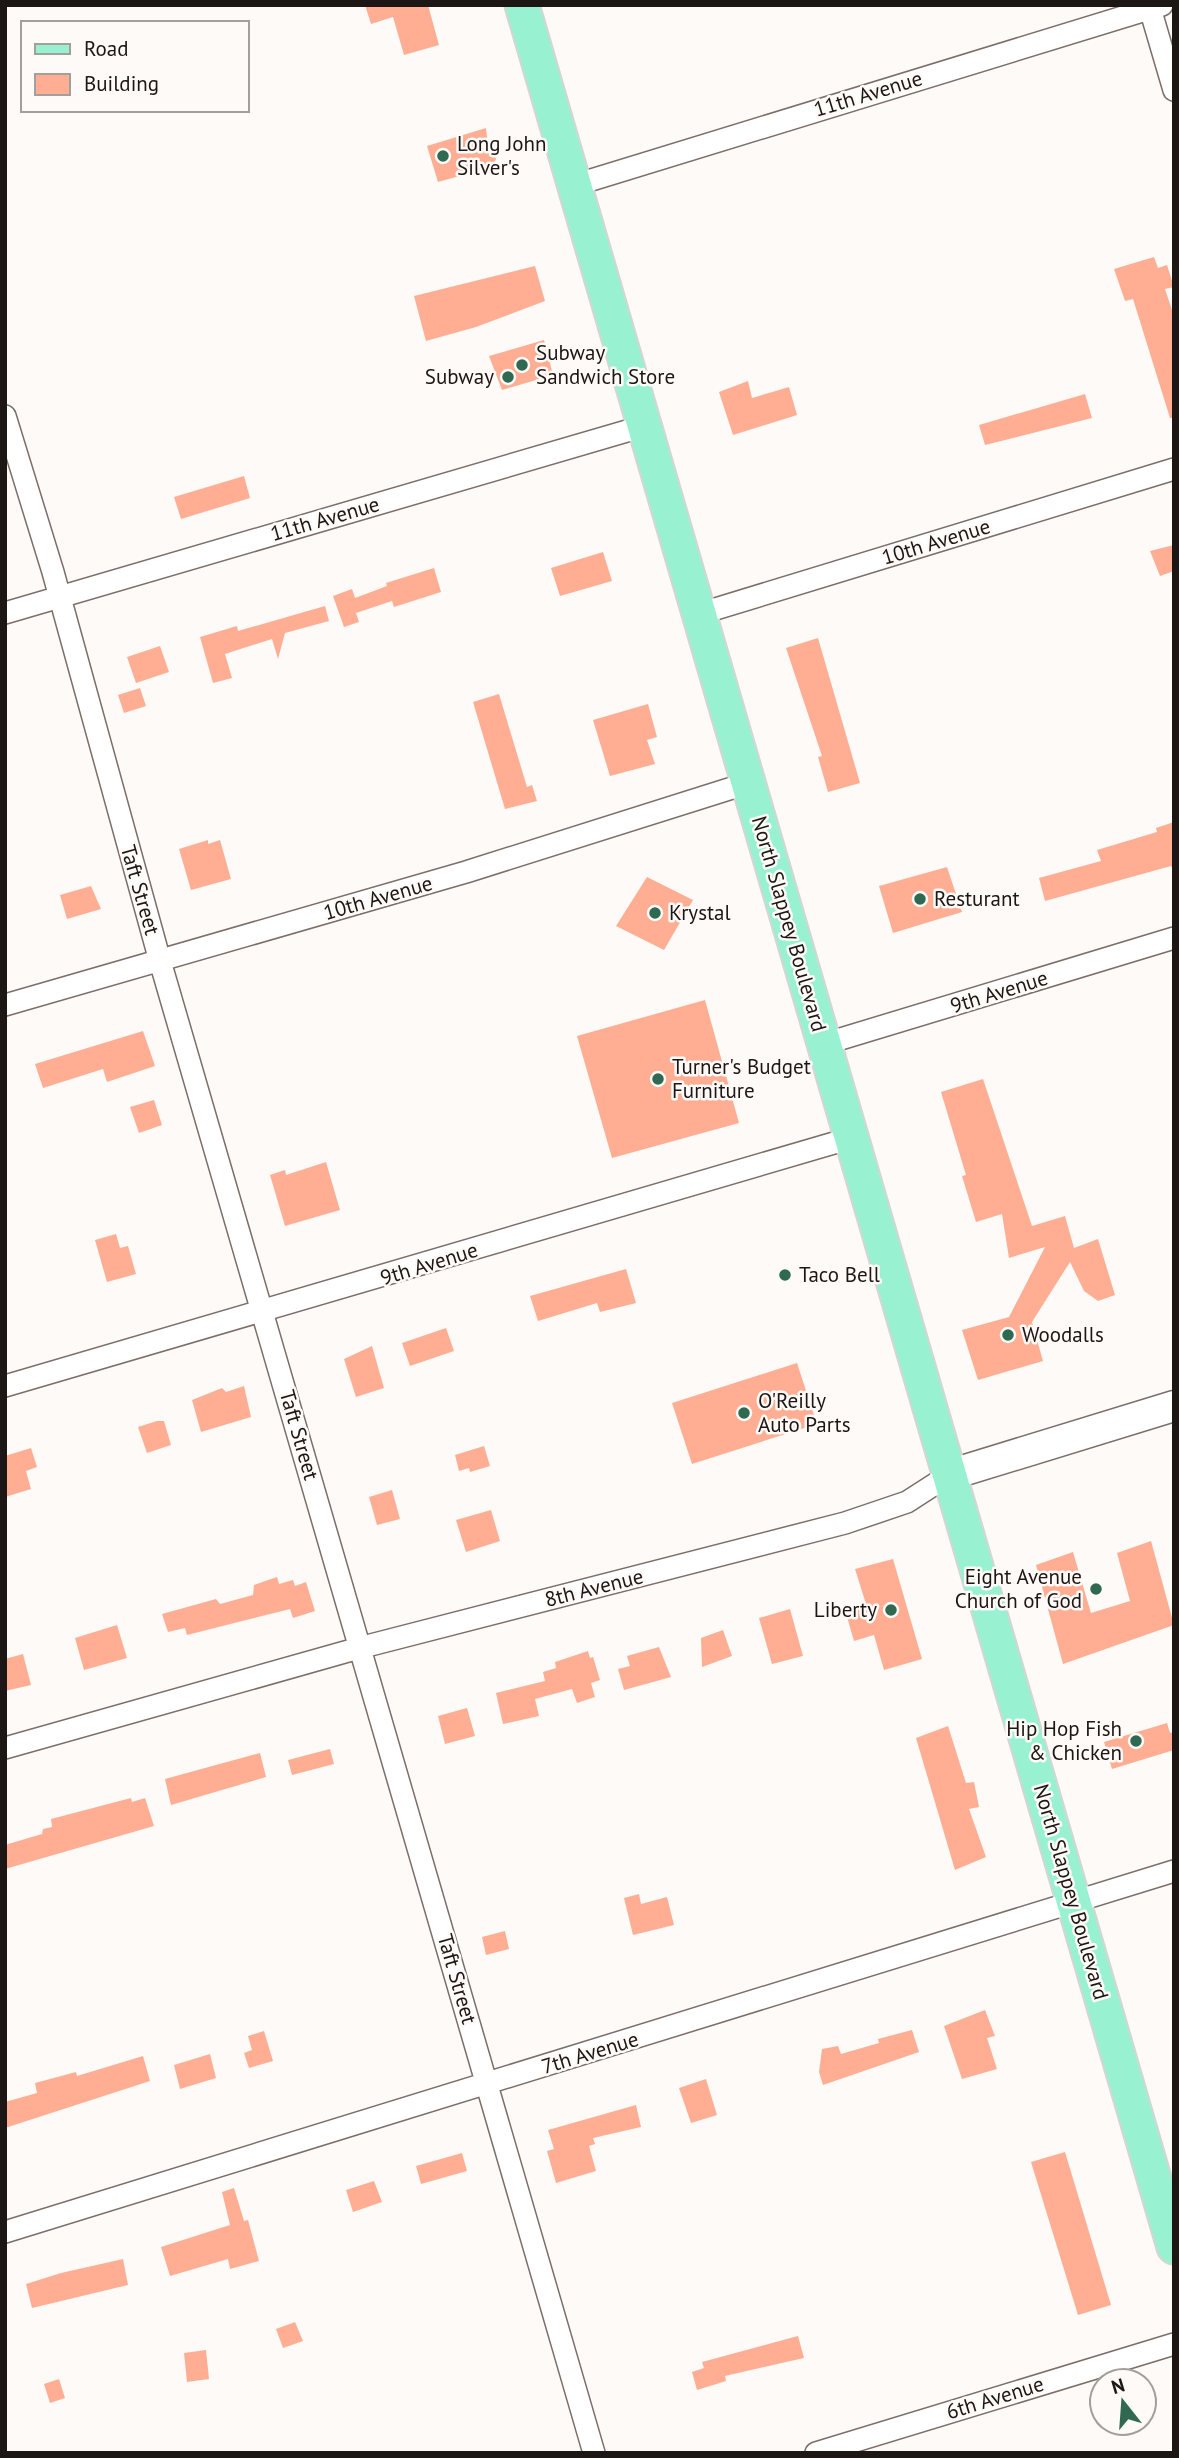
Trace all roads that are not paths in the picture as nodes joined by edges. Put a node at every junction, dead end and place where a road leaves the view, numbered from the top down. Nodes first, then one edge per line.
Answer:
1 (522, 5) edge
2 (1154, 6) edge
3 (1174, 90) edge
4 (575, 185) junction
5 (5, 416) edge
6 (644, 426) junction
7 (1174, 469) edge
8 (58, 598) junction
9 (5, 613) edge
10 (699, 614) junction
11 (748, 783) junction
12 (1174, 938) edge
13 (160, 961) junction
14 (5, 1005) edge
15 (824, 1044) junction
16 (851, 1138) junction
17 (264, 1313) junction
18 (5, 1386) edge
19 (1174, 1406) edge
20 (949, 1475) junction
21 (359, 1648) junction
22 (5, 1748) edge
23 (1174, 1871) edge
24 (1074, 1903) junction
25 (485, 2084) junction
26 (5, 2232) edge
27 (1174, 2247) edge
28 (1174, 2344) edge
29 (594, 2453) edge
30 (816, 2453) edge

1 - 4 main road, North Slappey Boulevard
2 - 3 street
2 - 4 street, 11th Avenue
4 - 6 main road, North Slappey Boulevard
5 - 8 street, Taft Street
6 - 8 street, 11th Avenue
6 - 10 main road, North Slappey Boulevard
7 - 10 street, 10th Avenue
8 - 9 street, 11th Avenue
8 - 13 street, Taft Street
10 - 11 main road, North Slappey Boulevard
11 - 13 street, 10th Avenue
11 - 15 main road, North Slappey Boulevard
12 - 15 street, 9th Avenue
13 - 14 street, 10th Avenue
13 - 17 street, Taft Street
15 - 16 main road, North Slappey Boulevard
16 - 17 street, 9th Avenue
16 - 20 main road, North Slappey Boulevard
17 - 18 street, 9th Avenue
17 - 21 street, Taft Street
19 - 20 street, 8th Avenue
20 - 21 street, 8th Avenue
20 - 24 main road, North Slappey Boulevard
21 - 22 street, 8th Avenue
21 - 25 street, Taft Street
23 - 24 street, 7th Avenue
24 - 25 street, 7th Avenue
24 - 27 main road, North Slappey Boulevard
25 - 26 street, 7th Avenue
25 - 29 street, Taft Street
28 - 30 street, 6th Avenue

